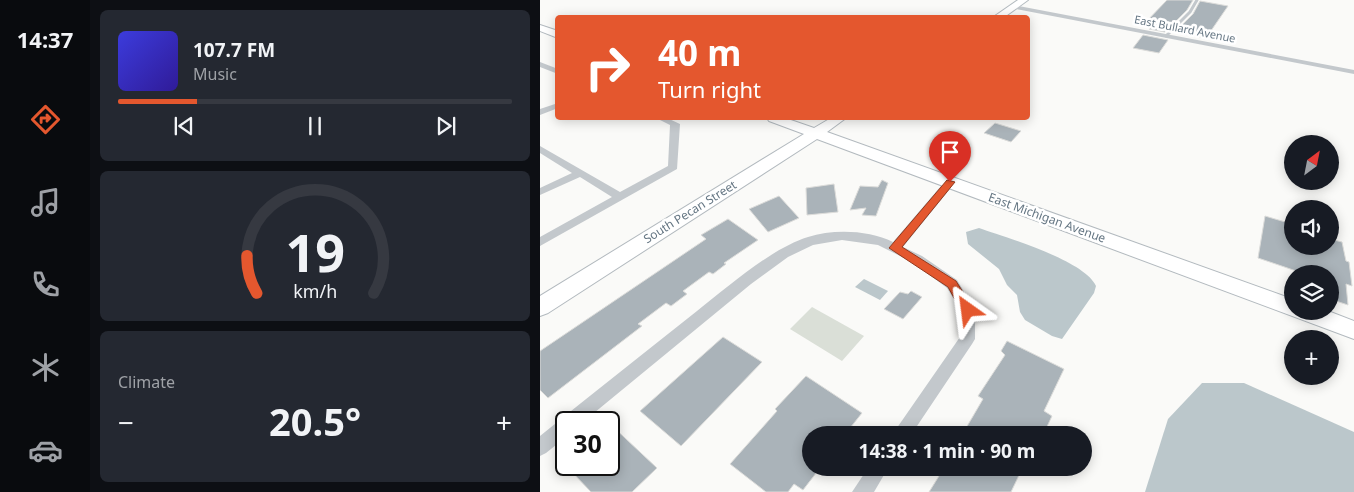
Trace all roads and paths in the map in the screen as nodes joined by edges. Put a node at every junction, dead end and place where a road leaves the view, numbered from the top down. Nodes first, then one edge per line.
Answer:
1 (1024, 0) edge
2 (1197, 0) edge
3 (1013, 7) junction
4 (1001, 15) edge
5 (540, 28) edge
6 (555, 34) edge
7 (1166, 36) junction
8 (540, 64) edge
9 (555, 71) edge
10 (1354, 72) edge
11 (555, 106) edge
12 (540, 112) edge
13 (665, 120) edge
14 (779, 120) edge
15 (837, 120) edge
16 (815, 133) junction
17 (540, 149) edge
18 (580, 173) junction
19 (950, 182) junction
20 (540, 192) edge
21 (621, 197) junction
22 (540, 242) edge
23 (895, 248) junction
24 (1284, 305) edge
25 (540, 307) edge
26 (1327, 320) edge
27 (1354, 330) edge
28 (584, 411) edge
29 (907, 426) edge
30 (555, 435) edge
31 (540, 447) edge
32 (873, 476) edge
33 (862, 492) edge

1 - 3 street
2 - 7 lane
3 - 4 street
3 - 7 street, East Bullard Avenue
5 - 6 street
7 - 10 street, East Bullard Avenue
8 - 9 street
11 - 12 street
13 - 21 street
14 - 16 street, East Michigan Avenue
15 - 16 street, South Pecan Street
16 - 19 street, East Michigan Avenue
16 - 25 street, South Pecan Street
17 - 18 street
18 - 20 street
18 - 21 street
19 - 23 street
19 - 24 street, East Michigan Avenue
21 - 22 street
23 - 28 street
23 - 29 street
26 - 27 street
30 - 31 street
32 - 33 street

